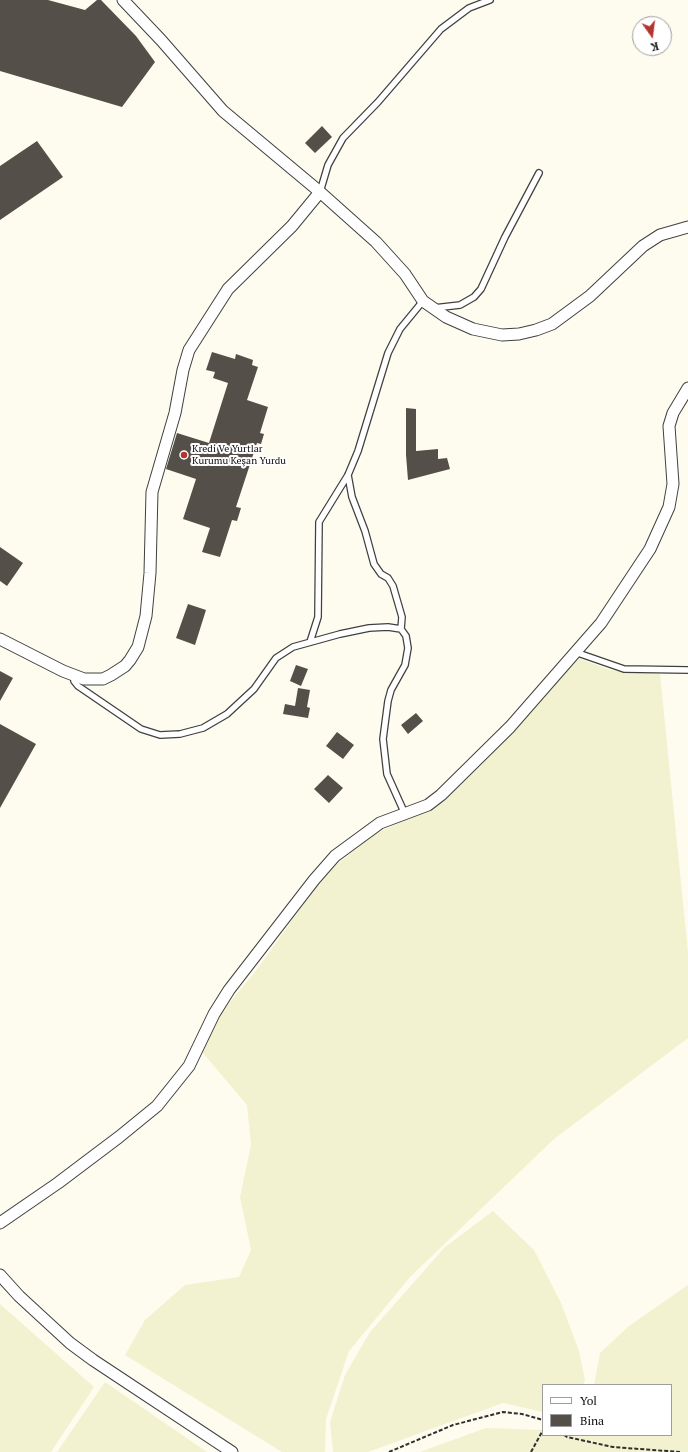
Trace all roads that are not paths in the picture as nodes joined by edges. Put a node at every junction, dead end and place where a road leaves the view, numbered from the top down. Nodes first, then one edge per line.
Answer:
1 (123, 0) edge
2 (490, 0) edge
3 (539, 173) dead end
4 (320, 192) junction
5 (688, 227) edge
6 (423, 301) junction
7 (433, 308) junction
8 (688, 388) edge
9 (348, 475) junction
10 (401, 629) junction
11 (0, 639) edge
12 (310, 642) junction
13 (575, 652) junction
14 (688, 670) edge
15 (74, 676) junction
16 (405, 814) junction
17 (0, 1223) edge
18 (0, 1275) edge
19 (232, 1452) edge

1 - 4 street
2 - 4 lane
3 - 7 lane
4 - 6 street
4 - 15 street
5 - 7 street
6 - 7 street
6 - 9 lane
8 - 13 street
9 - 10 lane
9 - 12 lane
10 - 12 lane
10 - 16 lane
11 - 15 street
12 - 15 lane
13 - 14 lane
13 - 16 street
16 - 17 street
18 - 19 street

